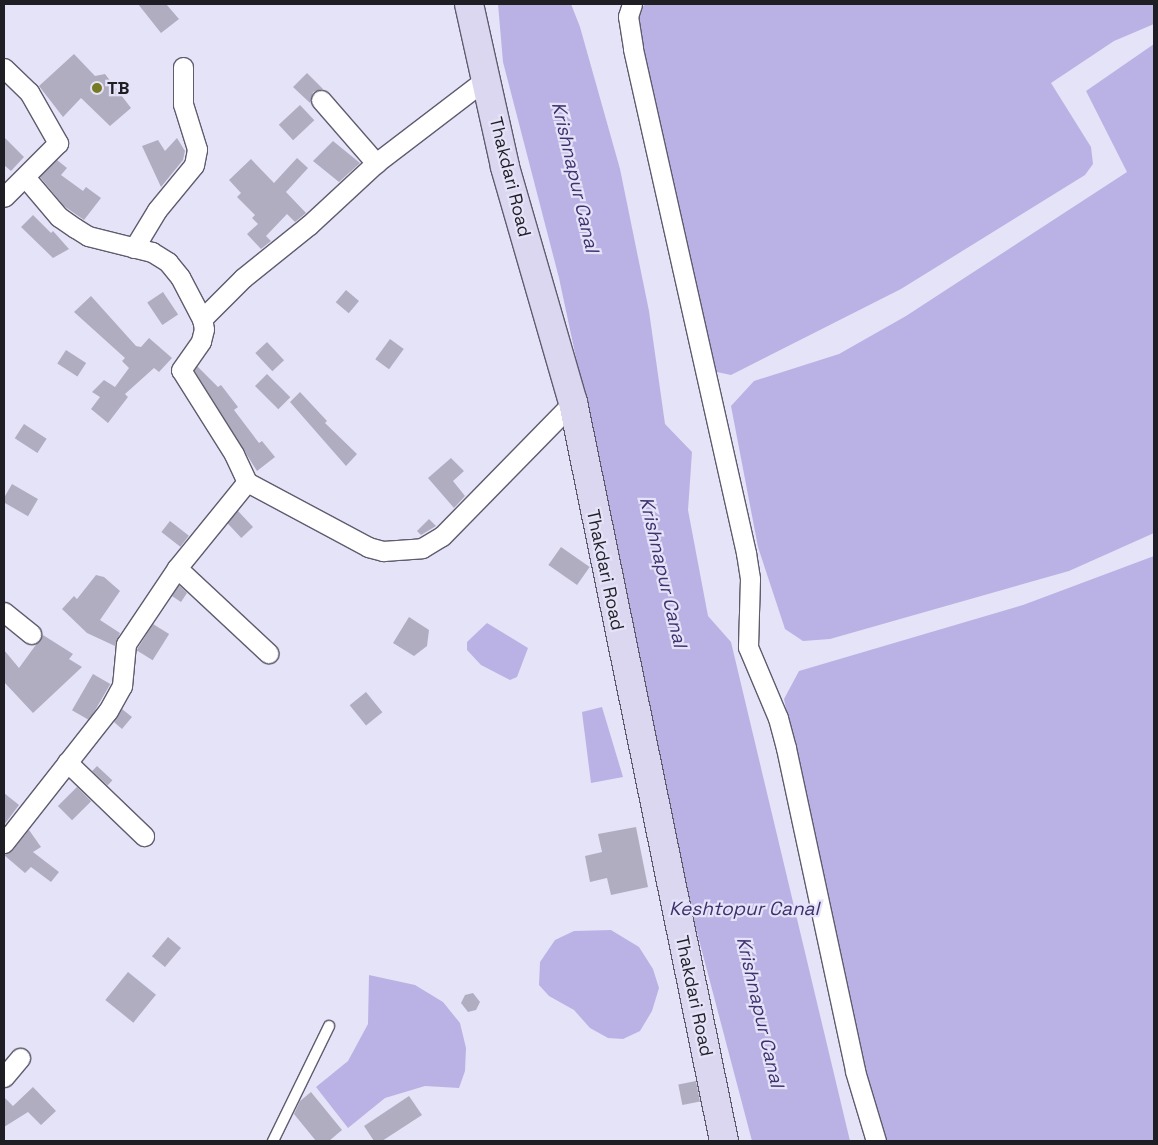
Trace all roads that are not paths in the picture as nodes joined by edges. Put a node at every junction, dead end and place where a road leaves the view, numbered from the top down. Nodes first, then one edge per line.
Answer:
1 (469, 4) edge
2 (632, 4) edge
3 (183, 67) dead end
4 (4, 68) edge
5 (486, 79) junction
6 (321, 100) dead end
7 (376, 162) junction
8 (25, 177) junction
9 (4, 197) edge
10 (134, 248) junction
11 (202, 319) junction
12 (573, 402) junction
13 (246, 482) junction
14 (176, 568) junction
15 (4, 612) edge
16 (31, 634) dead end
17 (268, 653) dead end
18 (67, 762) junction
19 (144, 836) dead end
20 (4, 843) edge
21 (330, 1026) dead end
22 (20, 1058) dead end
23 (4, 1077) edge
24 (273, 1141) edge
25 (724, 1141) edge
26 (876, 1141) edge

1 - 5 street, Thakdari Road
2 - 26 street
3 - 10 street
4 - 8 street
5 - 7 street
5 - 12 street, Thakdari Road
6 - 7 street
7 - 11 street
8 - 9 street
8 - 10 street
10 - 11 street
11 - 13 street
12 - 13 street
12 - 25 street, Thakdari Road
13 - 14 street
14 - 17 street
14 - 18 street
15 - 16 street
18 - 19 street
18 - 20 street
21 - 24 lane
22 - 23 street

